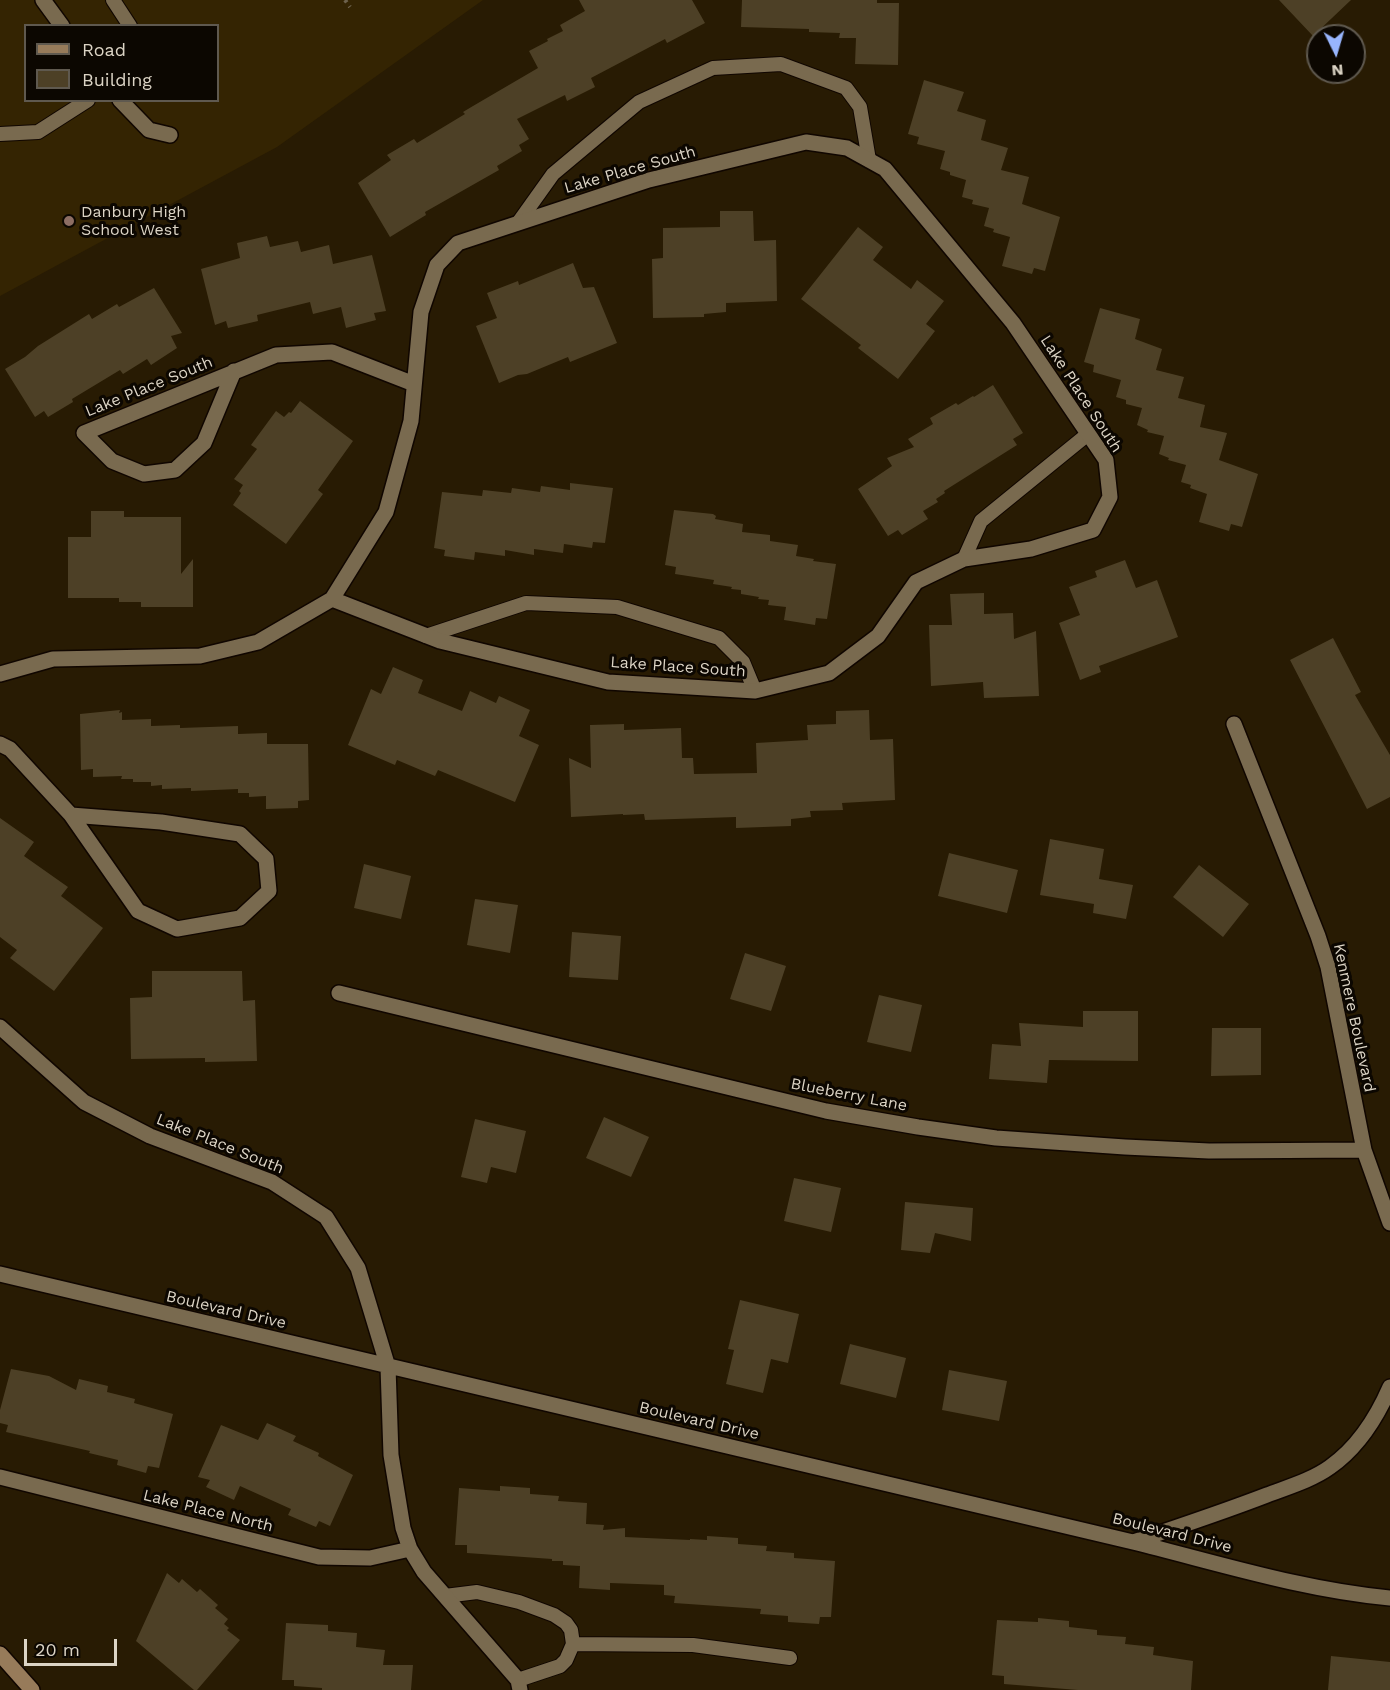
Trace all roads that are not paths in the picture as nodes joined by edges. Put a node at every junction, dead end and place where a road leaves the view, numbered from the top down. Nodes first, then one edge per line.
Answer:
1 (43, 0) edge
2 (113, 0) edge
3 (61, 24) edge
4 (129, 24) edge
5 (85, 102) edge
6 (122, 102) edge
7 (0, 134) edge
8 (170, 135) dead end
9 (869, 160) junction
10 (518, 223) junction
11 (234, 372) junction
12 (414, 384) junction
13 (1088, 434) junction
14 (964, 559) junction
15 (332, 599) junction
16 (426, 636) junction
17 (0, 674) edge
18 (755, 691) junction
19 (1234, 724) dead end
20 (0, 744) edge
21 (71, 816) junction
22 (339, 993) dead end
23 (0, 1027) edge
24 (1364, 1150) junction
25 (1390, 1223) edge
26 (0, 1274) edge
27 (388, 1367) junction
28 (1390, 1387) edge
29 (0, 1477) edge
30 (1133, 1542) junction
31 (410, 1549) junction
32 (445, 1596) junction
33 (1390, 1598) edge
34 (573, 1644) junction
35 (0, 1654) edge
36 (790, 1658) dead end
37 (519, 1685) edge
38 (32, 1690) edge

1 - 3 street
2 - 4 lane
5 - 7 lane
6 - 8 street
9 - 10 street, Lake Place South
9 - 10 lane
9 - 13 street, Lake Place South
10 - 12 street, Lake Place South
11 - 11 street, Lake Place South
11 - 12 street, Lake Place South
12 - 15 street, Lake Place South
13 - 14 lane
13 - 14 street, Lake Place South
14 - 18 street, Lake Place South
15 - 16 street, Lake Place South
15 - 17 street, Lake Place South
16 - 18 street, Lake Place South
16 - 18 lane
19 - 24 street, Kenmere Boulevard
20 - 21 street
21 - 21 street
22 - 24 street, Blueberry Lane
23 - 27 street, Lake Place South
24 - 25 street, Kenmere Boulevard
26 - 27 street, Boulevard Drive
27 - 30 street, Boulevard Drive
27 - 31 street
28 - 30 street
29 - 31 street, Lake Place North
30 - 33 street, Boulevard Drive
31 - 32 street
32 - 34 lane
32 - 37 street
34 - 36 lane
34 - 37 lane
35 - 38 street

